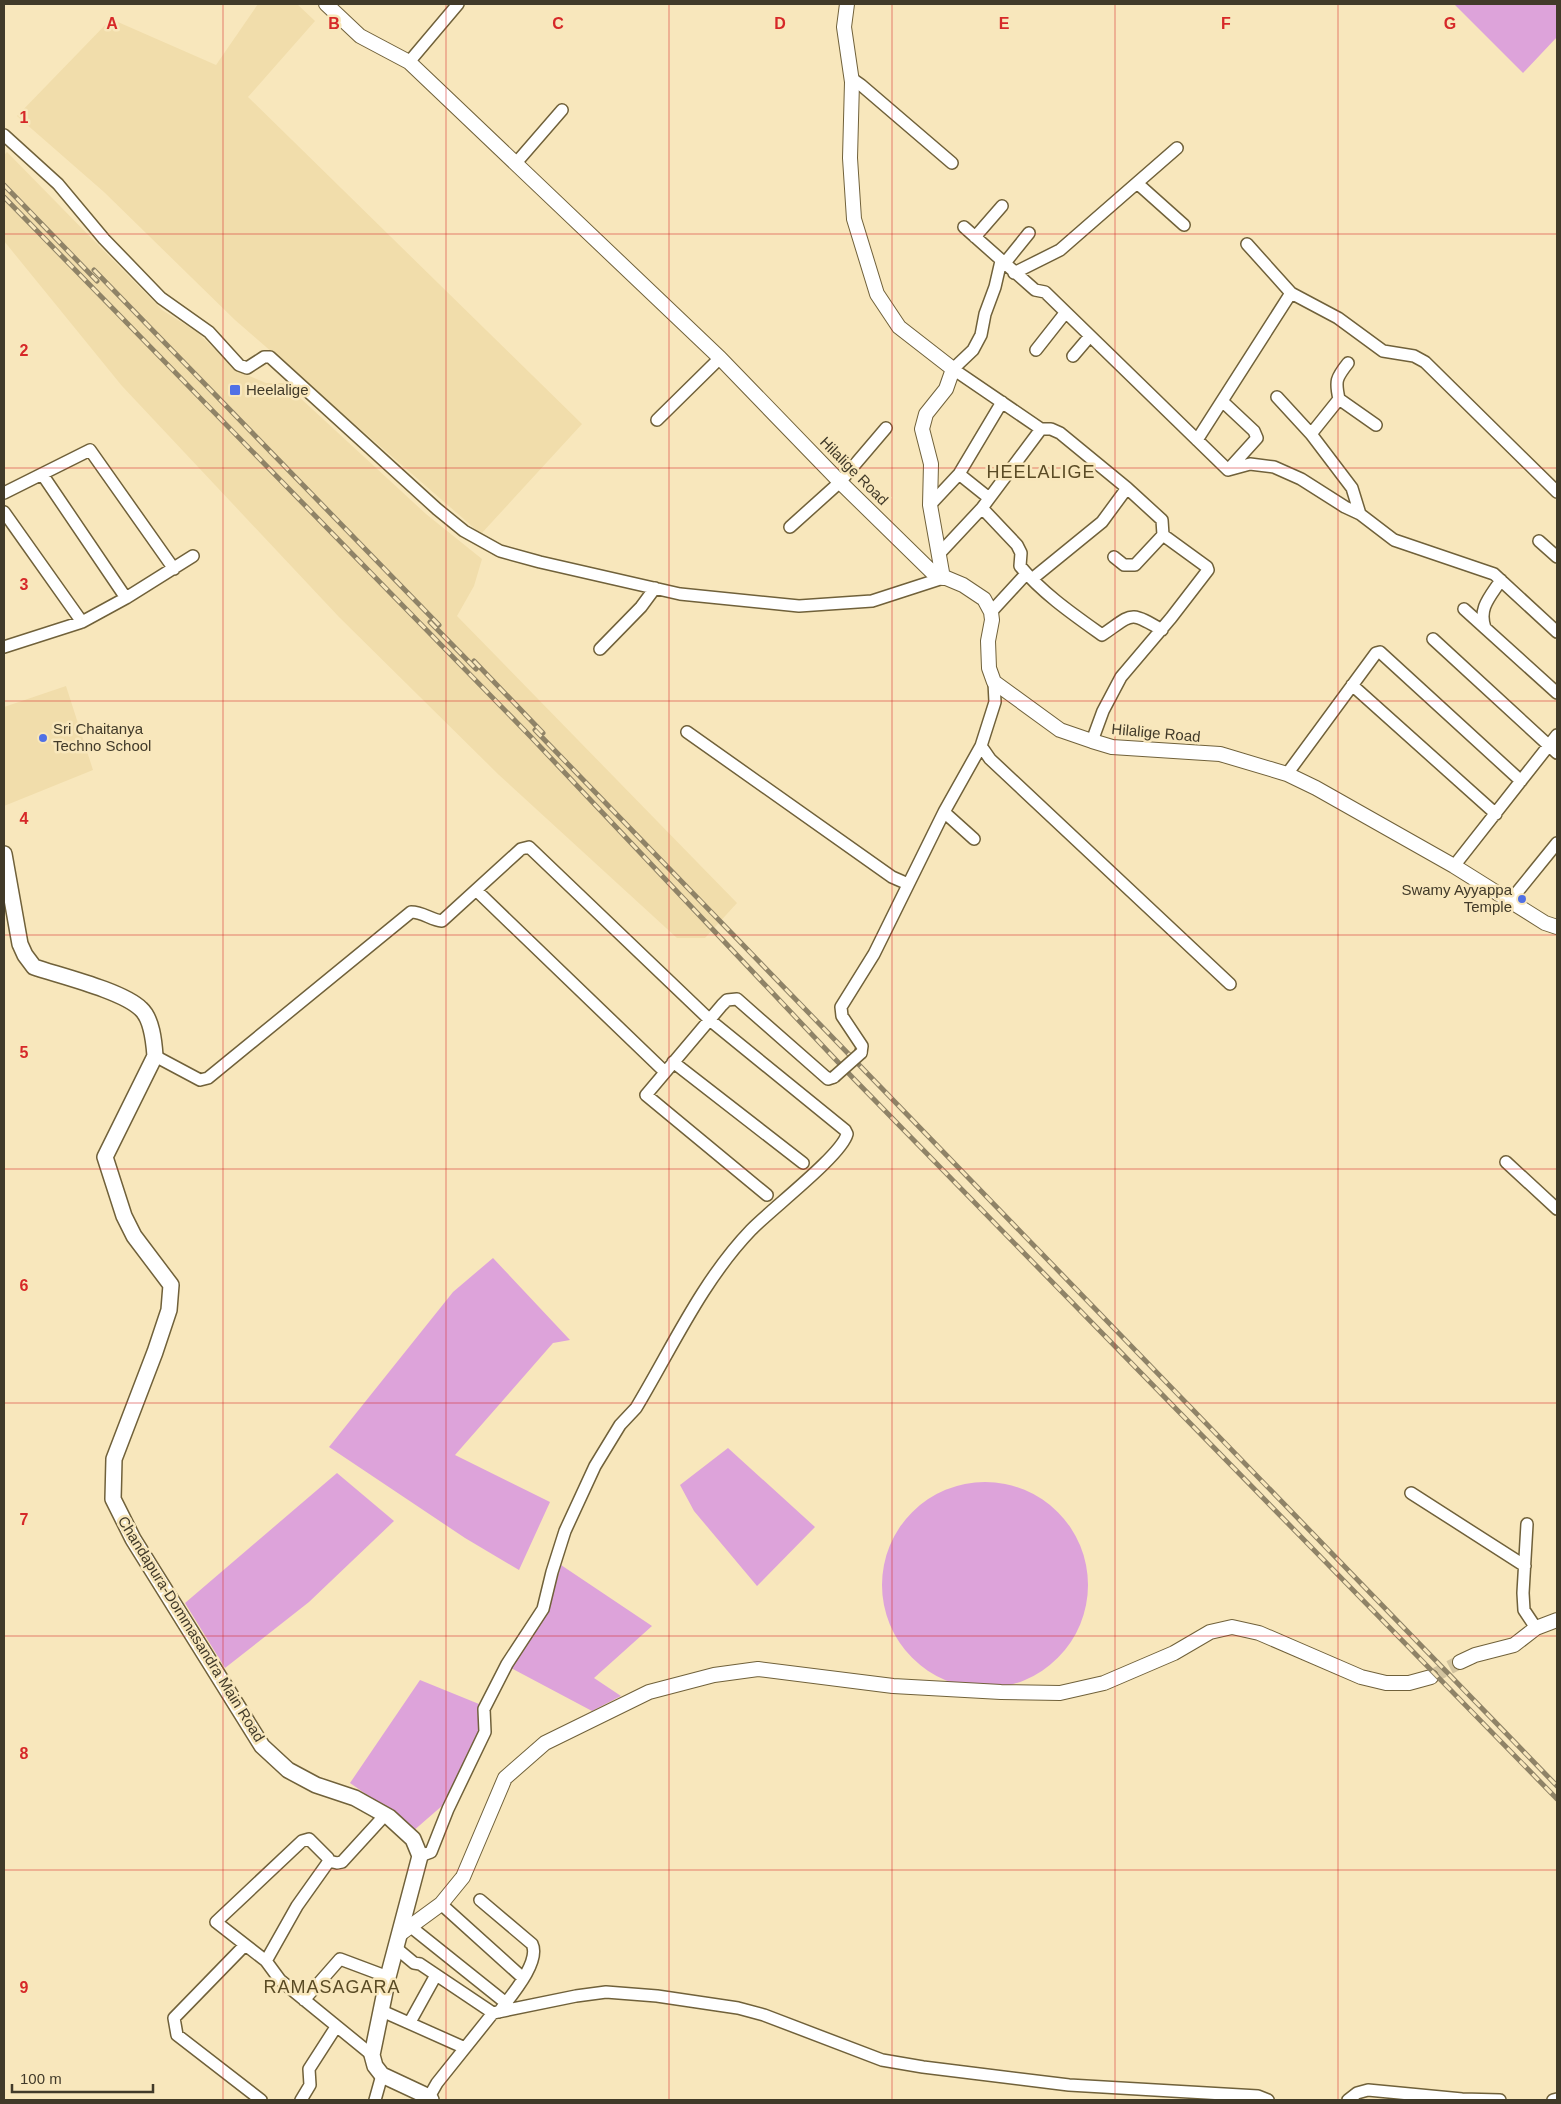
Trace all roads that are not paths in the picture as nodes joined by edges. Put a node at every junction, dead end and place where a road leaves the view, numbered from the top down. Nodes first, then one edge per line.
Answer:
1 (326, 4) edge
2 (458, 4) edge
3 (847, 4) edge
4 (409, 62) junction
5 (851, 78) junction
6 (562, 110) dead end
7 (4, 135) edge
8 (1178, 148) dead end
9 (516, 163) junction
10 (952, 163) dead end
11 (1137, 183) junction
12 (1002, 206) dead end
13 (1184, 225) dead end
14 (964, 227) dead end
15 (1029, 233) dead end
16 (975, 237) junction
17 (1247, 244) dead end
18 (1002, 263) junction
19 (1014, 273) junction
20 (1291, 293) junction
21 (1067, 314) junction
22 (1090, 336) junction
23 (1036, 350) dead end
24 (1073, 356) dead end
25 (720, 358) junction
26 (1348, 363) dead end
27 (952, 369) junction
28 (1278, 397) dead end
29 (1339, 399) junction
30 (1222, 401) junction
31 (1002, 402) junction
32 (657, 420) dead end
33 (1376, 426) dead end
34 (886, 428) dead end
35 (1041, 429) junction
36 (1311, 434) junction
37 (1197, 440) junction
38 (1228, 470) junction
39 (42, 474) junction
40 (959, 474) junction
41 (840, 482) junction
42 (1127, 488) junction
43 (1557, 492) edge
44 (4, 493) edge
45 (989, 498) junction
46 (930, 504) junction
47 (982, 508) junction
48 (4, 512) edge
49 (1360, 514) junction
50 (790, 527) dead end
51 (1163, 535) junction
52 (1539, 541) dead end
53 (940, 554) junction
54 (193, 556) dead end
55 (1114, 557) dead end
56 (1557, 557) edge
57 (174, 569) junction
58 (1029, 577) junction
59 (944, 578) junction
60 (1501, 580) junction
61 (655, 588) junction
62 (126, 598) junction
63 (1464, 609) dead end
64 (991, 612) junction
65 (82, 622) junction
66 (1485, 628) junction
67 (1162, 630) junction
68 (1557, 632) edge
69 (1433, 639) dead end
70 (4, 647) edge
71 (600, 649) dead end
72 (994, 682) junction
73 (1352, 686) junction
74 (1557, 693) edge
75 (687, 732) dead end
76 (1557, 735) edge
77 (1092, 741) junction
78 (981, 746) junction
79 (1553, 749) edge
80 (1287, 774) junction
81 (1521, 781) junction
82 (944, 812) junction
83 (1496, 814) junction
84 (974, 839) dead end
85 (1557, 843) edge
86 (4, 854) edge
87 (1454, 866) junction
88 (908, 884) junction
89 (477, 891) junction
90 (1510, 902) junction
91 (1557, 927) edge
92 (1230, 984) dead end
93 (710, 1020) junction
94 (155, 1056) junction
95 (674, 1062) junction
96 (665, 1072) junction
97 (1506, 1162) dead end
98 (803, 1164) dead end
99 (767, 1195) dead end
100 (1557, 1210) edge
101 (1411, 1493) dead end
102 (1526, 1524) dead end
103 (1525, 1566) junction
104 (1557, 1620) edge
105 (1536, 1628) junction
106 (1460, 1662) tunnel mouth
107 (1431, 1677) tunnel mouth
108 (385, 1815) junction
109 (420, 1856) junction
110 (329, 1861) junction
111 (480, 1900) dead end
112 (442, 1904) junction
113 (402, 1936) junction
114 (245, 1945) junction
115 (266, 1961) junction
116 (436, 1974) junction
117 (388, 1978) junction
118 (523, 1978) junction
119 (304, 2000) junction
120 (499, 2009) junction
121 (382, 2011) junction
122 (410, 2022) junction
123 (336, 2027) junction
124 (465, 2048) junction
125 (372, 2055) junction
126 (382, 2075) junction
127 (430, 2099) edge
128 (1557, 2099) edge
129 (261, 2100) edge
130 (301, 2100) edge
131 (375, 2100) edge
132 (1268, 2100) edge
133 (1348, 2100) edge
134 (1500, 2100) edge
135 (1553, 2100) edge

1 - 4 street, Hilalige Road
2 - 4 street
3 - 5 street
4 - 9 street, Hilalige Road
5 - 10 street
5 - 27 street
6 - 9 street
7 - 61 street
8 - 11 street
9 - 25 street, Hilalige Road
11 - 13 street
11 - 19 street
12 - 16 street
14 - 16 street
15 - 18 street
16 - 18 street
17 - 20 street
18 - 19 street
18 - 27 street
19 - 21 street
20 - 30 street
20 - 43 street
21 - 22 street
21 - 23 street
22 - 24 street
22 - 37 street
25 - 32 street
25 - 41 street, Hilalige Road
26 - 29 street
27 - 31 street
27 - 46 street
28 - 36 street
29 - 33 street
29 - 36 street
30 - 37 street
30 - 38 street
31 - 35 street
31 - 40 street
34 - 41 street
35 - 42 street
35 - 45 street
36 - 49 street
37 - 38 street
38 - 49 street
39 - 44 street
39 - 57 street
39 - 62 street
40 - 45 street
40 - 46 street
41 - 50 street
41 - 59 street, Hilalige Road
42 - 51 street
42 - 58 street
45 - 47 street
46 - 53 street
47 - 53 street
47 - 58 street
48 - 65 street
49 - 60 street
51 - 55 street
51 - 67 street
52 - 56 street
53 - 59 street
54 - 57 street
57 - 62 street
58 - 64 street
58 - 67 street
59 - 61 street
59 - 64 street, Hilalige Road
60 - 66 street
60 - 68 street
61 - 71 street
62 - 65 street
63 - 66 street
64 - 72 street
65 - 70 street
66 - 74 street
67 - 77 street
69 - 79 street
72 - 77 street, Hilalige Road
72 - 78 street
73 - 80 street
73 - 81 street
73 - 83 street
75 - 88 street
76 - 79 street
77 - 80 street, Hilalige Road
78 - 82 street
78 - 92 street
79 - 81 street
80 - 87 street, Hilalige Road
81 - 83 street
82 - 84 street
82 - 88 street
83 - 87 street
85 - 90 street
86 - 94 main road
87 - 90 street, Hilalige Road
88 - 93 street, bridge
89 - 93 street
89 - 94 street
89 - 96 street
90 - 91 street, Hilalige Road
93 - 95 street
93 - 109 street
94 - 108 main road, Chandapura-Dommasandra Main Road
95 - 96 street
95 - 98 street
96 - 99 street
97 - 100 street
101 - 103 street
102 - 103 street
103 - 105 street
104 - 105 street
105 - 106 street
107 - 112 street
108 - 109 main road, Chandapura-Dommasandra Main Road
108 - 110 street
109 - 113 main road
110 - 114 street
110 - 115 street
111 - 118 street
112 - 113 street
112 - 118 street
113 - 116 street
113 - 117 main road
113 - 120 street
114 - 115 street
114 - 129 street
115 - 119 street
116 - 120 street
116 - 122 street
117 - 119 street
117 - 121 main road
118 - 120 street
119 - 123 street
120 - 124 street
120 - 132 street
121 - 122 street
121 - 125 main road
122 - 124 street
123 - 125 street
123 - 130 street
124 - 127 street
125 - 126 main road
126 - 127 main road
126 - 131 street
128 - 135 street
133 - 134 street

